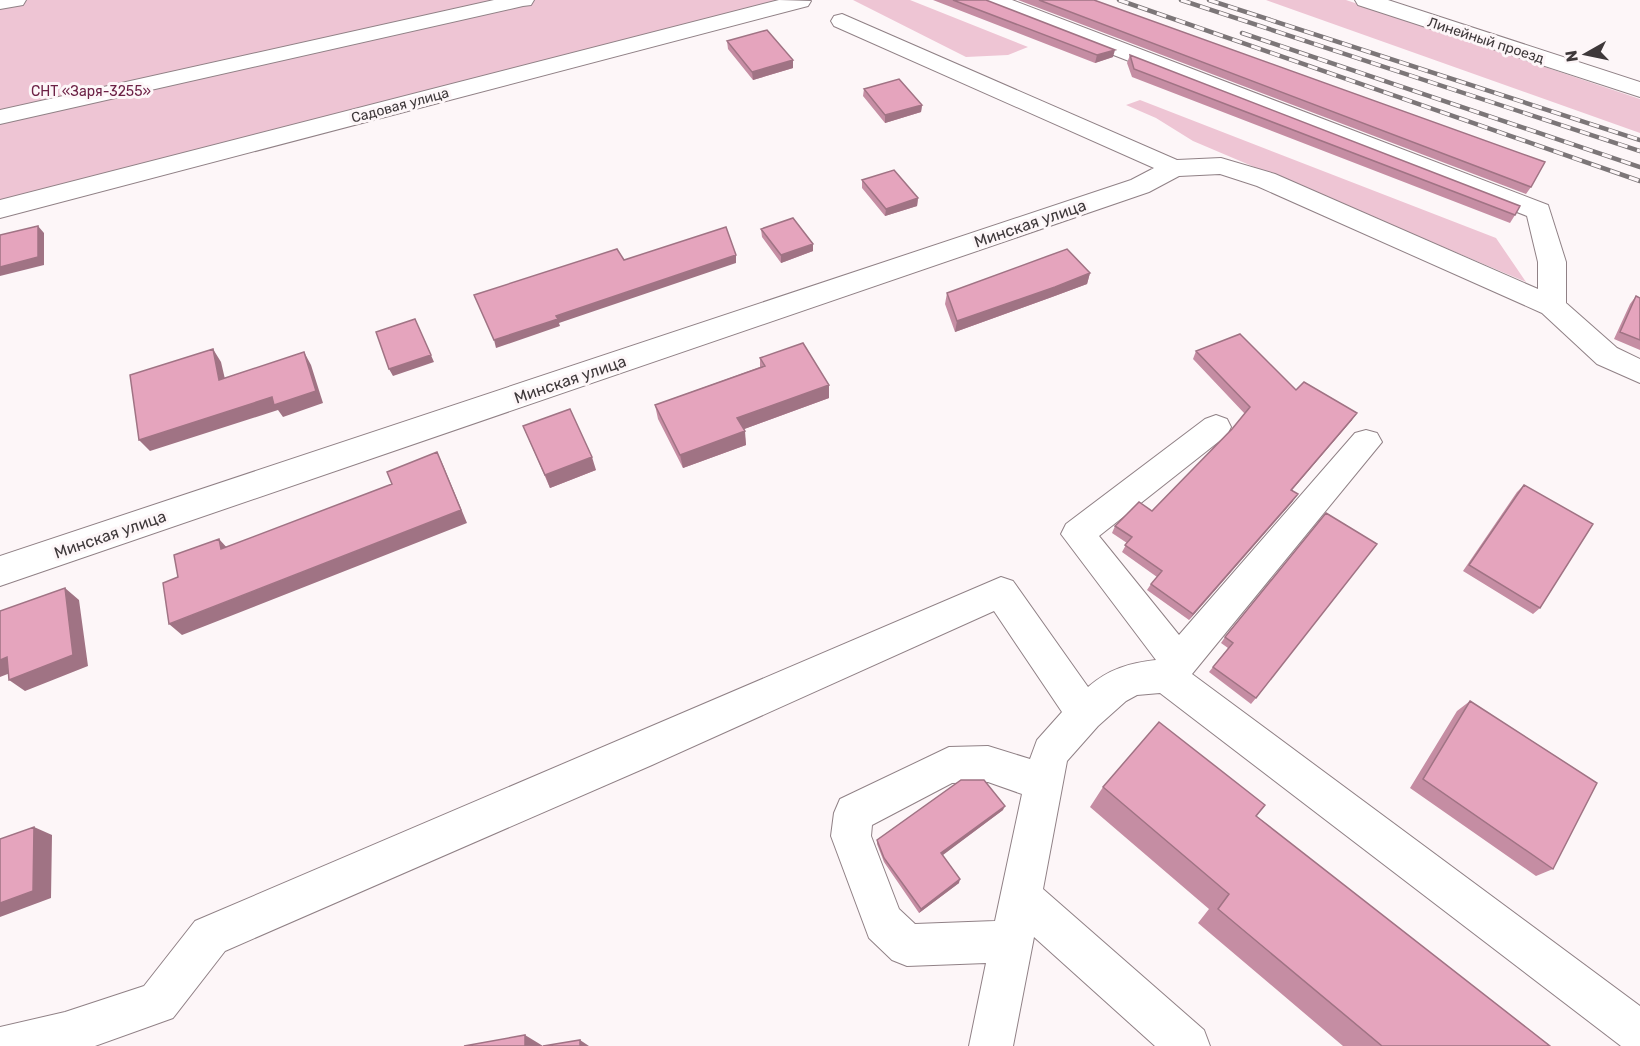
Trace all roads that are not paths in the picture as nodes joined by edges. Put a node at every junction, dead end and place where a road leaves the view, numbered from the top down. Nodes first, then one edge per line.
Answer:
1 (15, 0) edge
2 (523, 0) edge
3 (993, 0) edge
4 (1366, 0) edge
5 (800, 1) edge
6 (0, 3) edge
7 (842, 21) dead end
8 (1640, 90) edge
9 (0, 117) edge
10 (1174, 168) junction
11 (0, 209) edge
12 (1552, 306) junction
13 (1640, 372) edge
14 (1216, 427) dead end
15 (1366, 442) dead end
16 (0, 571) edge
17 (1173, 669) junction
18 (1084, 714) junction
19 (1044, 782) junction
20 (1021, 897) junction
21 (1012, 941) junction
22 (1640, 1033) edge
23 (9, 1046) edge
24 (991, 1046) edge
25 (1188, 1046) edge

1 - 6 street
2 - 9 street
3 - 12 street
4 - 8 street, Линейный проезд
5 - 11 street, Садовая улица
7 - 10 street
10 - 12 street
10 - 16 street, Минская улица
12 - 13 street
14 - 17 street
15 - 17 street
17 - 18 street
17 - 22 street
18 - 19 street
18 - 23 street
19 - 20 street
19 - 21 street
20 - 21 street
20 - 25 street
21 - 24 street

